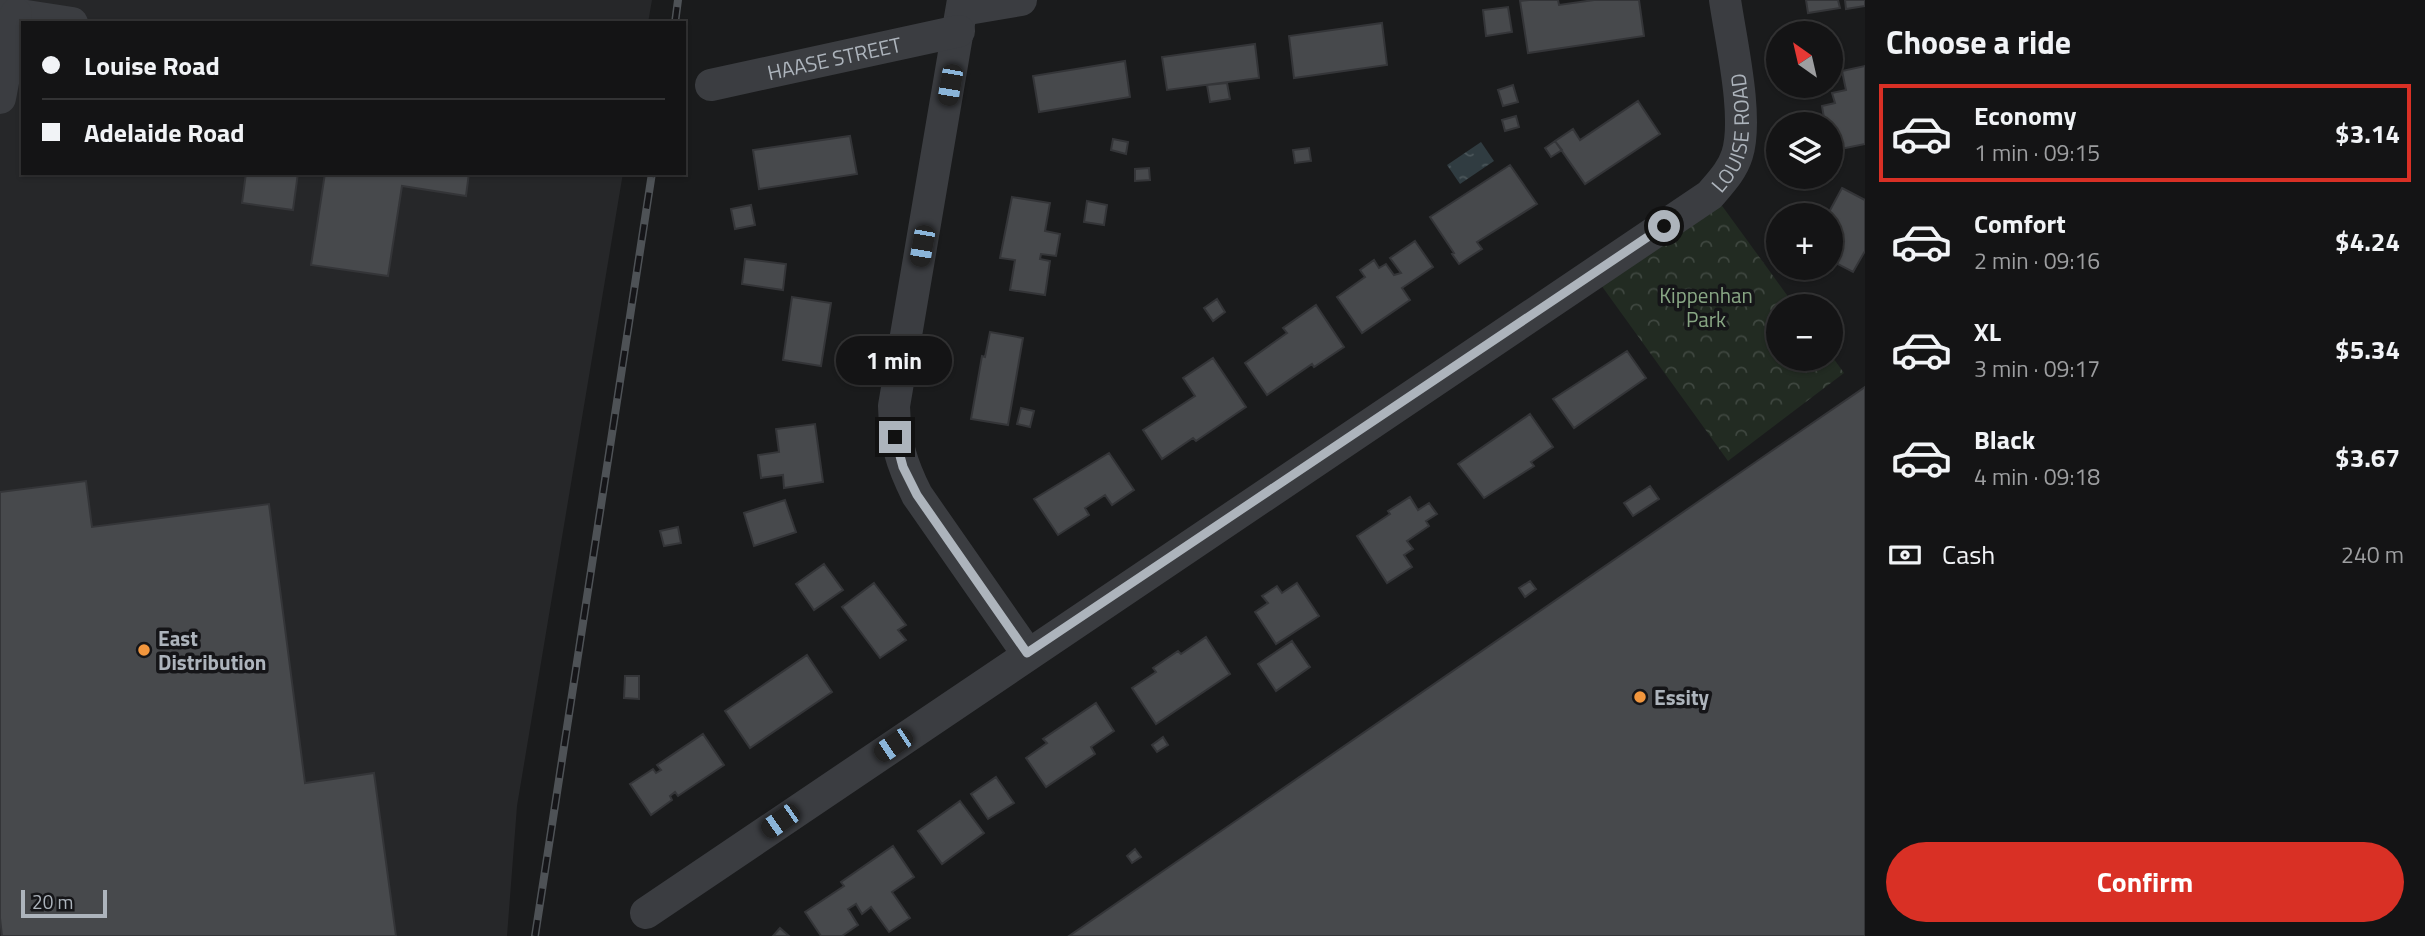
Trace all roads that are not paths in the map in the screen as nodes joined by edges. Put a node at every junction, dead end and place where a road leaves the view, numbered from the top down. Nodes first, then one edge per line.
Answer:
1 (1021, 0) edge
2 (1725, 0) edge
3 (8, 13) edge
4 (962, 14) edge
5 (59, 21) edge
6 (711, 85) dead end
7 (0, 98) edge
8 (1027, 653) junction
9 (646, 913) dead end

1 - 4 street, HAASE STREET
2 - 8 street, LOUISE ROAD
3 - 5 street
3 - 7 street
4 - 6 street, HAASE STREET
4 - 8 street
8 - 9 street, LOUISE ROAD

